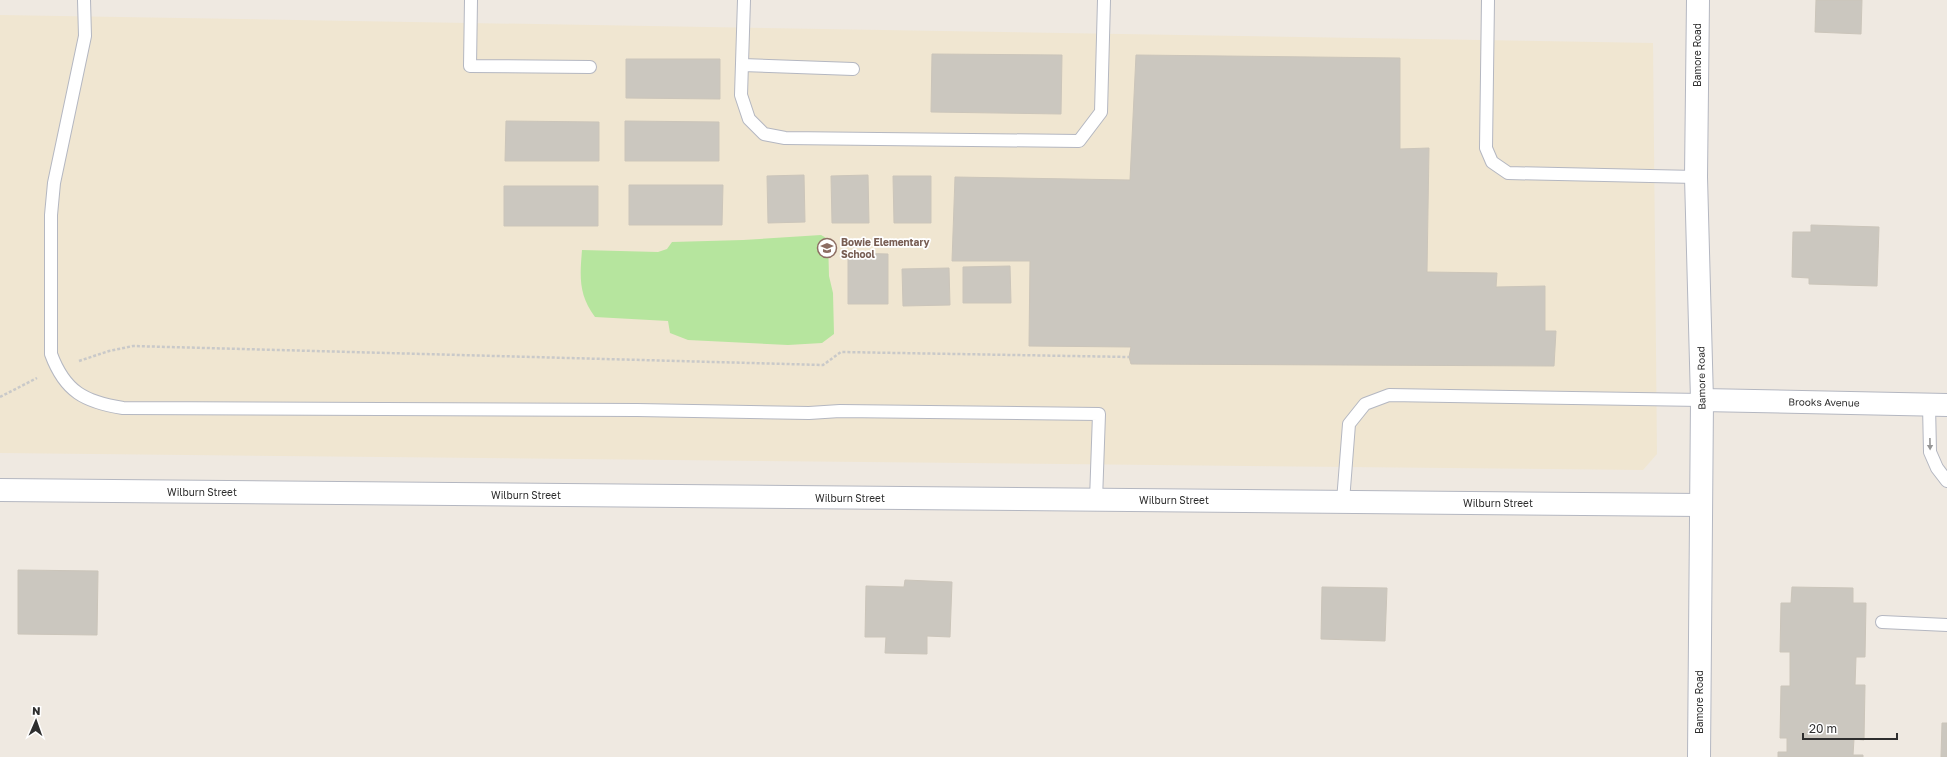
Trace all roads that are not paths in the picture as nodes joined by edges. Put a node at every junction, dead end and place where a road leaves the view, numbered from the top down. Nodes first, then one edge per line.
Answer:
1 (84, 0) edge
2 (471, 0) edge
3 (744, 0) edge
4 (1104, 0) edge
5 (1488, 0) edge
6 (1698, 0) edge
7 (742, 65) junction
8 (590, 67) dead end
9 (853, 69) dead end
10 (1696, 177) junction
11 (1702, 400) junction
12 (1938, 405) edge
13 (1947, 481) edge
14 (0, 490) edge
15 (1096, 500) junction
16 (1343, 502) junction
17 (1701, 504) junction
18 (1882, 622) dead end
19 (1947, 625) edge
20 (1699, 757) edge

1 - 15 lane
2 - 8 lane
3 - 7 lane
4 - 7 lane
5 - 10 lane
6 - 10 street, Bamore Road
7 - 9 lane
10 - 11 street, Bamore Road
11 - 12 street, Brooks Avenue
11 - 16 lane
11 - 17 street, Bamore Road
12 -> 13 lane
14 - 15 street, Wilburn Street
15 - 16 street, Wilburn Street
16 - 17 street, Wilburn Street
17 - 20 street, Bamore Road
18 - 19 lane

